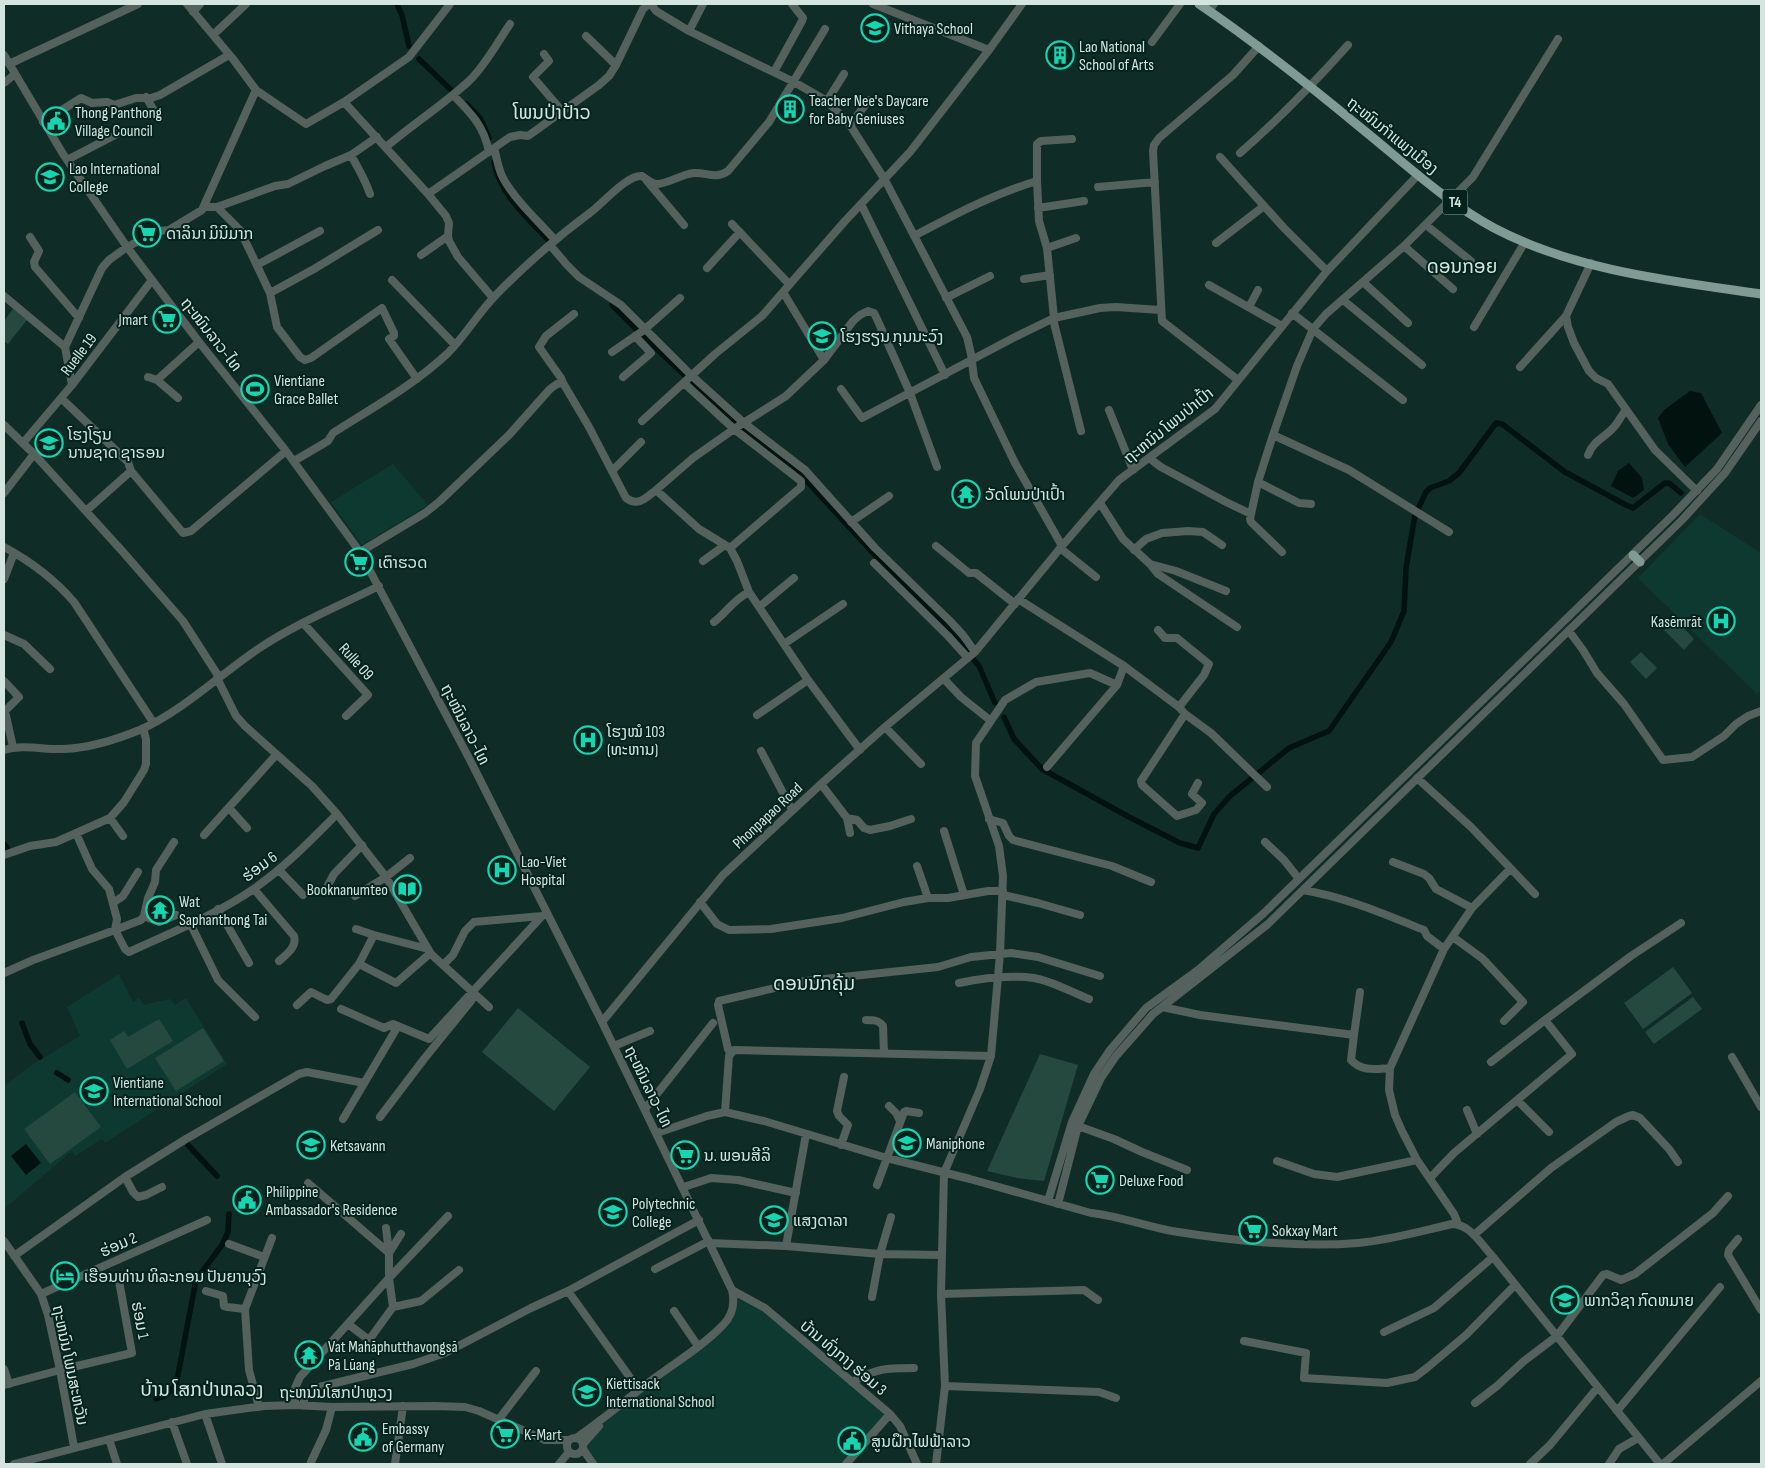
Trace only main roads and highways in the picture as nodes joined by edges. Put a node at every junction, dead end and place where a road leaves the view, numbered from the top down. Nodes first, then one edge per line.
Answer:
1 (1199, 4) edge
2 (1212, 7) edge
3 (1761, 294) edge
4 (1633, 555) road end
5 (1640, 562) road end

1 - 2 main road, ຖະໜົນກຳແພງເມືອງ / T4
2 - 3 main road, ຖະໜົນກຳແພງເມືອງ / T4
4 - 5 main road

